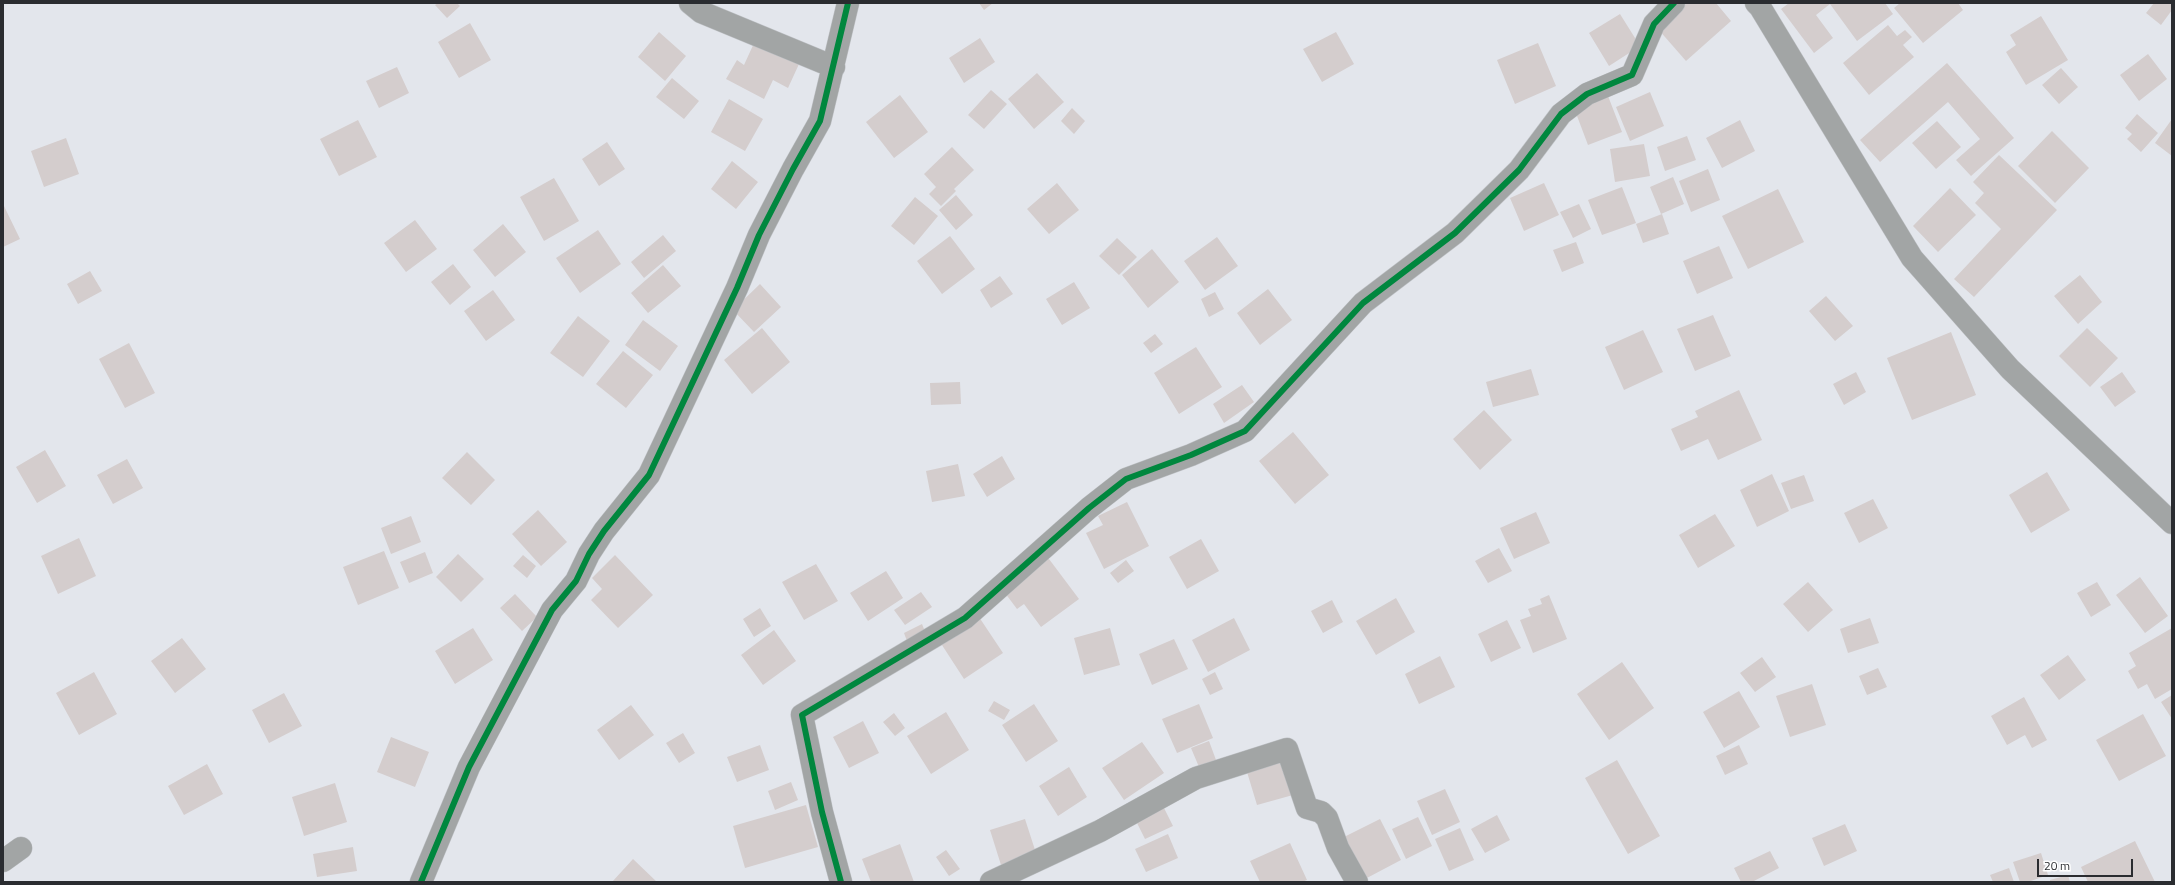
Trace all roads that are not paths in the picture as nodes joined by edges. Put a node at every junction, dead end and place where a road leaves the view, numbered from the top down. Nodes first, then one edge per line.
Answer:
1 (690, 3) edge
2 (848, 3) edge
3 (1674, 3) edge
4 (1756, 3) edge
5 (834, 67) junction
6 (2172, 523) edge
7 (21, 848) dead end
8 (3, 861) edge
9 (421, 882) edge
10 (841, 882) edge
11 (991, 882) edge
12 (1357, 882) edge

1 - 5 street
2 - 5 street
3 - 10 street
4 - 6 street
5 - 9 street
7 - 8 street
11 - 12 street

